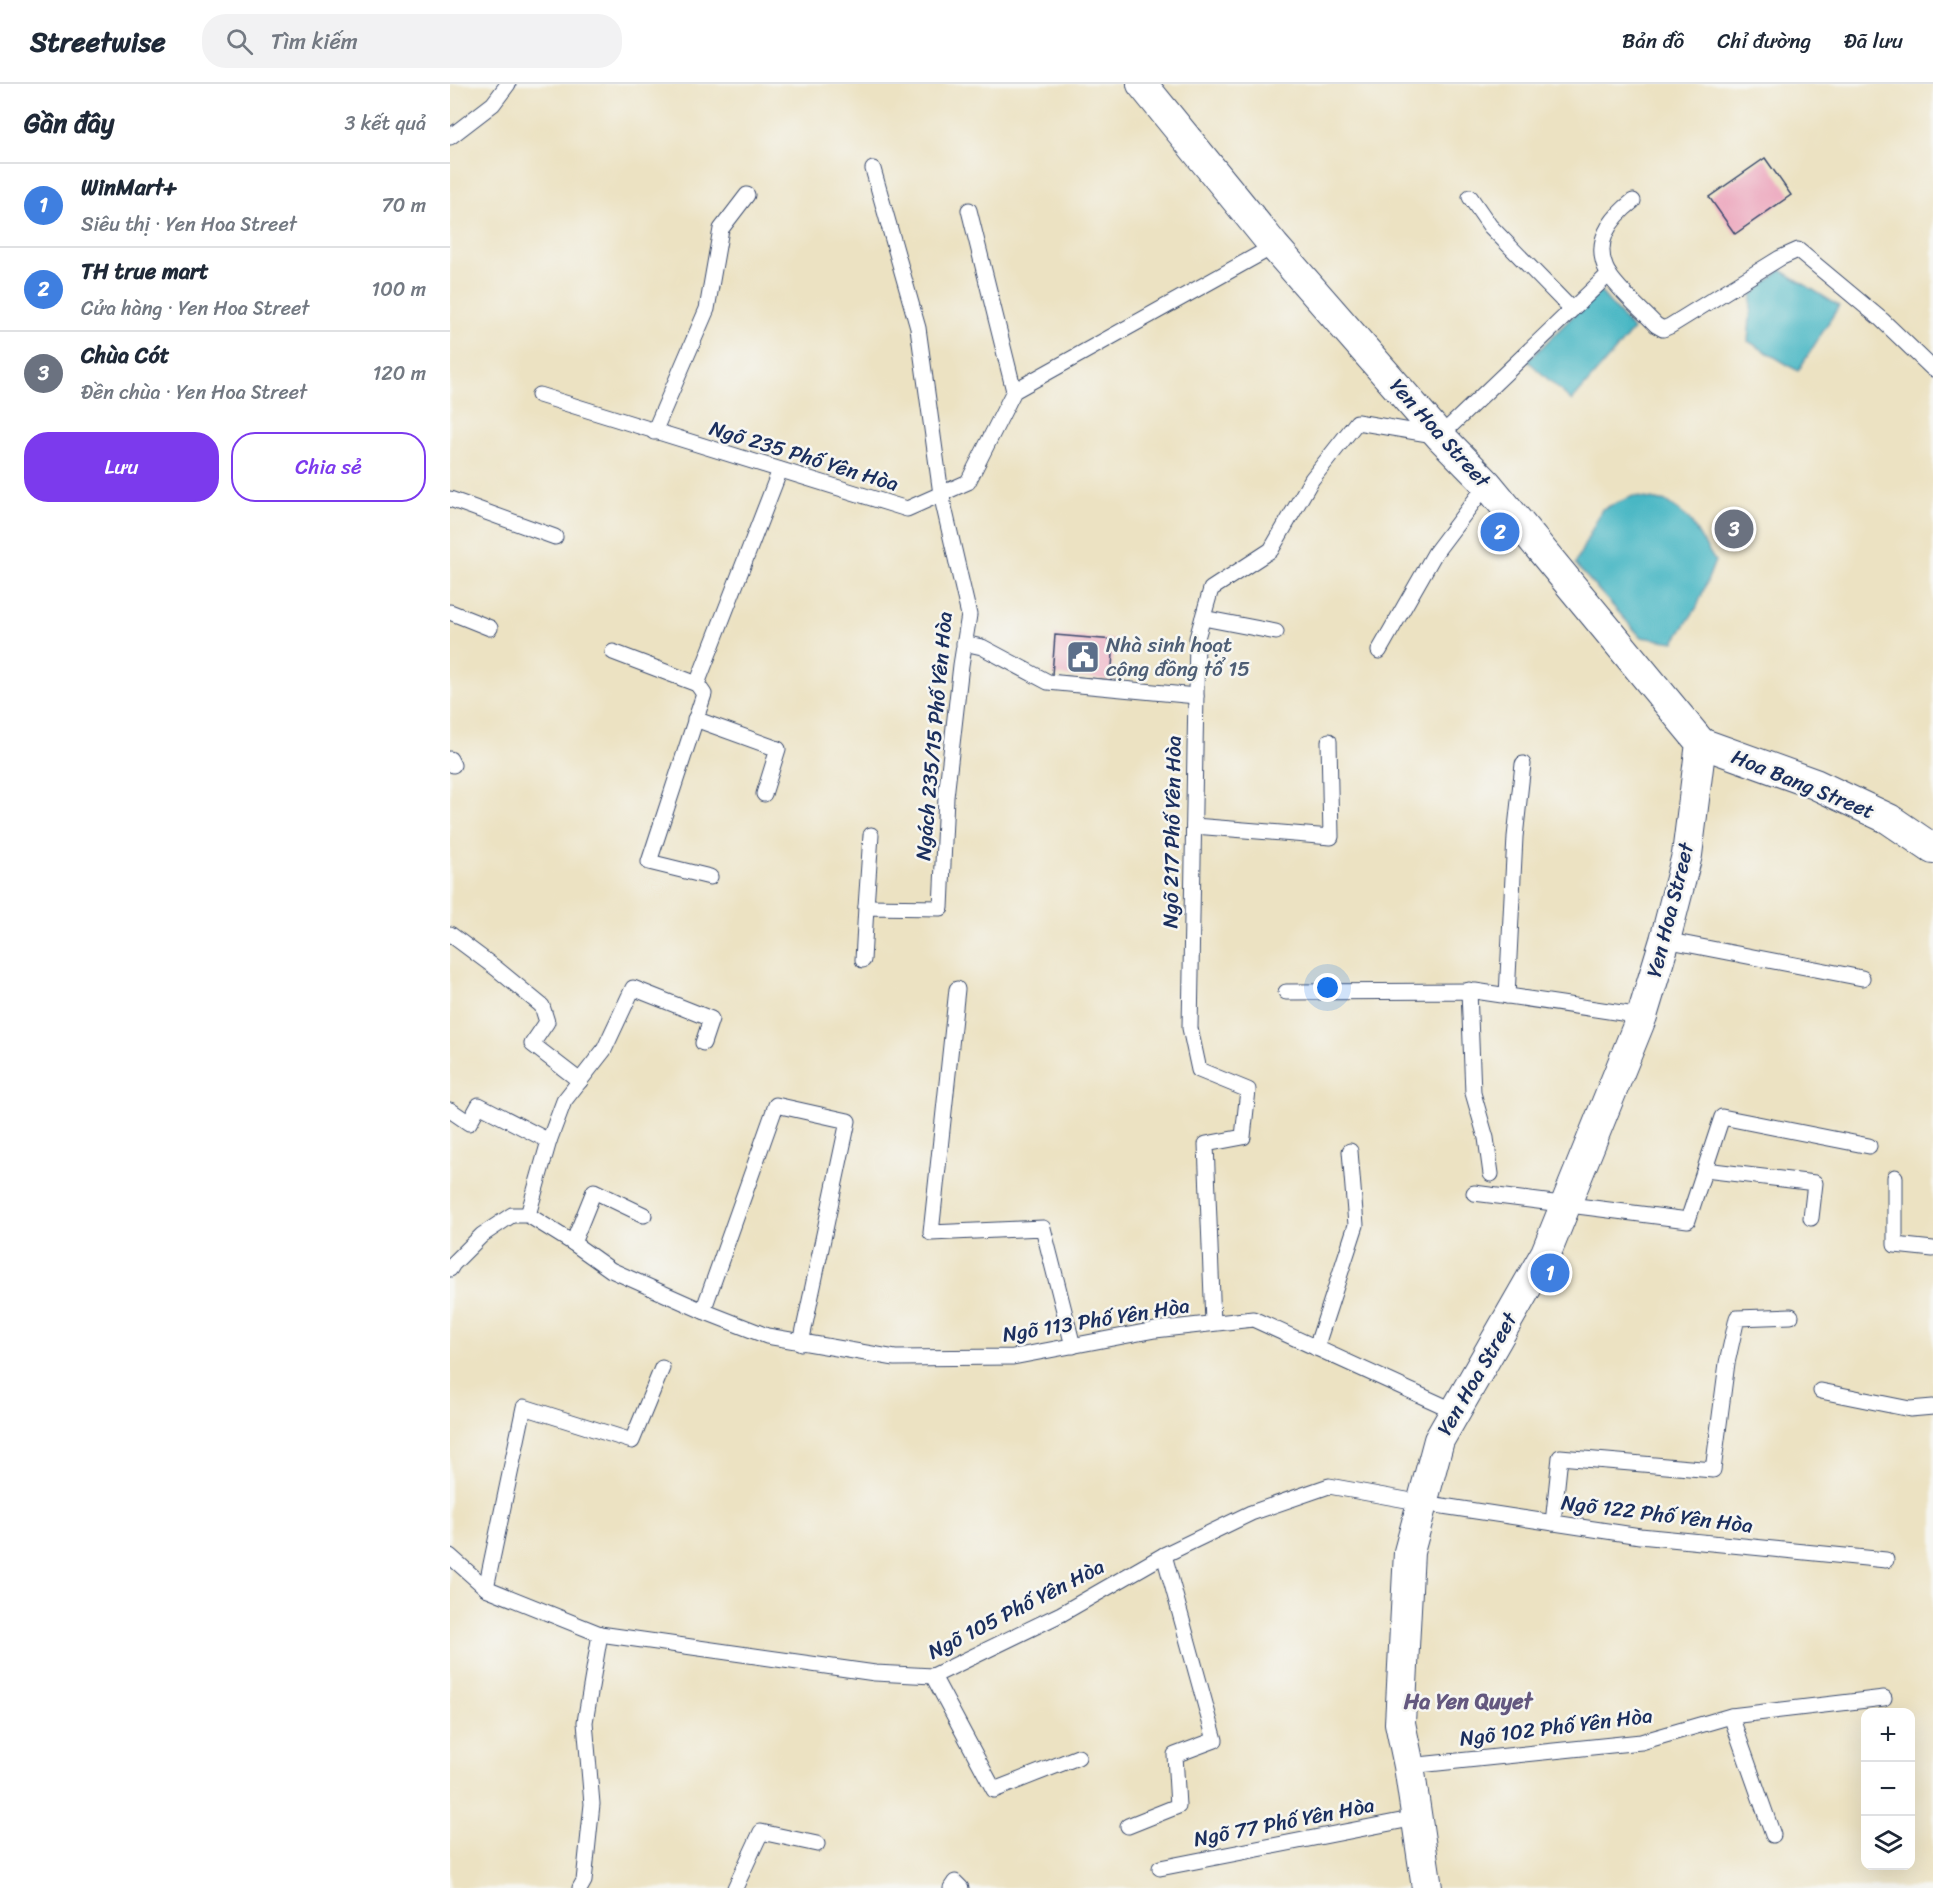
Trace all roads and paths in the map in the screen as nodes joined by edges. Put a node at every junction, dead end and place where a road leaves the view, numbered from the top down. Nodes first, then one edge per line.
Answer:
1 (508, 84) edge
2 (1142, 84) edge
3 (450, 137) edge
4 (873, 169) dead end
5 (747, 195) dead end
6 (1470, 197) dead end
7 (1633, 201) dead end
8 (969, 210) dead end
9 (1274, 246) junction
10 (1609, 274) junction
11 (1571, 309) junction
12 (1933, 369) edge
13 (1014, 391) junction
14 (539, 395) dead end
15 (654, 432) junction
16 (1440, 436) junction
17 (780, 470) junction
18 (1487, 484) junction
19 (941, 494) junction
20 (450, 499) edge
21 (555, 537) dead end
22 (450, 612) edge
23 (1203, 618) junction
24 (490, 628) dead end
25 (1276, 632) dead end
26 (964, 643) junction
27 (1379, 651) dead end
28 (613, 652) dead end
29 (698, 684) junction
30 (1196, 696) junction
31 (695, 719) junction
32 (1329, 741) dead end
33 (1701, 743) junction
34 (1523, 764) dead end
35 (764, 794) dead end
36 (1194, 826) junction
37 (871, 836) dead end
38 (1933, 849) edge
39 (710, 877) dead end
40 (866, 907) junction
41 (450, 934) edge
42 (1665, 939) junction
43 (862, 960) dead end
44 (1862, 978) dead end
45 (957, 989) dead end
46 (1468, 990) junction
47 (1286, 992) dead end
48 (1508, 996) junction
49 (1642, 1016) junction
50 (703, 1043) dead end
51 (580, 1081) junction
52 (450, 1110) edge
53 (549, 1141) junction
54 (1869, 1146) dead end
55 (1350, 1151) dead end
56 (1705, 1170) junction
57 (1491, 1174) dead end
58 (1895, 1177) dead end
59 (1474, 1193) dead end
60 (1565, 1205) junction
61 (528, 1215) junction
62 (644, 1215) dead end
63 (1811, 1218) dead end
64 (573, 1243) junction
65 (1933, 1249) edge
66 (450, 1269) edge
67 (703, 1311) junction
68 (1791, 1316) dead end
69 (1213, 1323) junction
70 (801, 1343) junction
71 (1073, 1346) junction
72 (1316, 1348) junction
73 (662, 1368) dead end
74 (1821, 1391) dead end
75 (1933, 1407) edge
76 (1457, 1412) junction
77 (1423, 1503) junction
78 (1553, 1523) junction
79 (1164, 1555) junction
80 (450, 1556) edge
81 (1886, 1560) dead end
82 (486, 1588) junction
83 (600, 1634) junction
84 (933, 1676) junction
85 (1884, 1698) dead end
86 (1731, 1716) junction
87 (1078, 1756) dead end
88 (1409, 1766) junction
89 (1416, 1818) junction
90 (1128, 1826) dead end
91 (1773, 1835) dead end
92 (817, 1844) dead end
93 (1160, 1868) dead end
94 (580, 1888) edge
95 (735, 1888) edge
96 (951, 1888) edge
97 (961, 1888) edge
98 (1427, 1888) edge

1 - 3 lane
2 - 9 street, Yen Hoa Street
4 - 19 lane
5 - 15 lane
6 - 11 lane
7 - 10 lane
8 - 13 lane
9 - 13 lane
9 - 16 street, Yen Hoa Street
10 - 11 lane
10 - 12 lane
11 - 16 lane
13 - 19 lane, Ngõ 235 Phố Yên Hòa
14 - 15 lane, Ngõ 235 Phố Yên Hòa
15 - 17 lane, Ngõ 235 Phố Yên Hòa
16 - 18 street, Yen Hoa Street
16 - 23 lane, Ngõ 217 Phố Yên Hòa
17 - 19 lane, Ngõ 235 Phố Yên Hòa
17 - 29 lane
18 - 27 lane
18 - 33 street, Yen Hoa Street
19 - 26 lane, Ngách 235/15 Phố Yên Hòa
20 - 21 lane
22 - 24 lane
23 - 25 lane
23 - 30 lane, Ngõ 217 Phố Yên Hòa
26 - 30 lane
26 - 40 lane, Ngách 235/15 Phố Yên Hòa
28 - 29 lane
29 - 31 lane
30 - 36 lane, Ngõ 217 Phố Yên Hòa
31 - 35 lane
31 - 39 lane
32 - 36 lane
33 - 38 street, Hoa Bang Street
33 - 42 street, Yen Hoa Street
34 - 48 lane
36 - 69 lane, Ngõ 217 Phố Yên Hòa
37 - 40 lane
40 - 43 lane
41 - 51 lane
42 - 44 lane
42 - 49 street, Yen Hoa Street
45 - 71 lane
46 - 47 lane
46 - 48 lane
46 - 57 lane
48 - 49 lane
49 - 60 street, Yen Hoa Street
50 - 51 lane
51 - 53 lane
52 - 53 lane
53 - 61 lane
54 - 56 lane
55 - 72 lane
56 - 60 lane
56 - 63 lane
58 - 65 lane
59 - 60 lane
60 - 76 street, Yen Hoa Street
61 - 64 lane, Ngõ 113 Phố Yên Hòa
61 - 66 lane
62 - 64 lane
64 - 67 lane, Ngõ 113 Phố Yên Hòa
67 - 70 lane, Ngõ 113 Phố Yên Hòa
67 - 70 lane
68 - 78 lane
69 - 71 lane, Ngõ 113 Phố Yên Hòa
69 - 72 lane, Ngõ 113 Phố Yên Hòa
70 - 71 lane, Ngõ 113 Phố Yên Hòa
72 - 76 lane, Ngõ 113 Phố Yên Hòa
73 - 82 lane
74 - 75 lane
76 - 77 street, Yen Hoa Street
77 - 78 lane, Ngõ 122 Phố Yên Hòa
77 - 79 lane, Ngõ 105 Phố Yên Hòa
77 - 88 street, Yen Hoa Street
78 - 81 lane, Ngõ 122 Phố Yên Hòa
79 - 84 lane, Ngõ 105 Phố Yên Hòa
79 - 90 lane
80 - 82 lane, Ngõ 105 Phố Yên Hòa
82 - 83 lane, Ngõ 105 Phố Yên Hòa
83 - 84 lane, Ngõ 105 Phố Yên Hòa
83 - 94 lane
84 - 87 lane
85 - 86 lane, Ngõ 102 Phố Yên Hòa
86 - 88 lane, Ngõ 102 Phố Yên Hòa
86 - 91 lane
88 - 89 street, Yen Hoa Street
89 - 93 lane, Ngõ 77 Phố Yên Hòa
89 - 98 street, Yen Hoa Street
92 - 95 lane
96 - 97 lane

